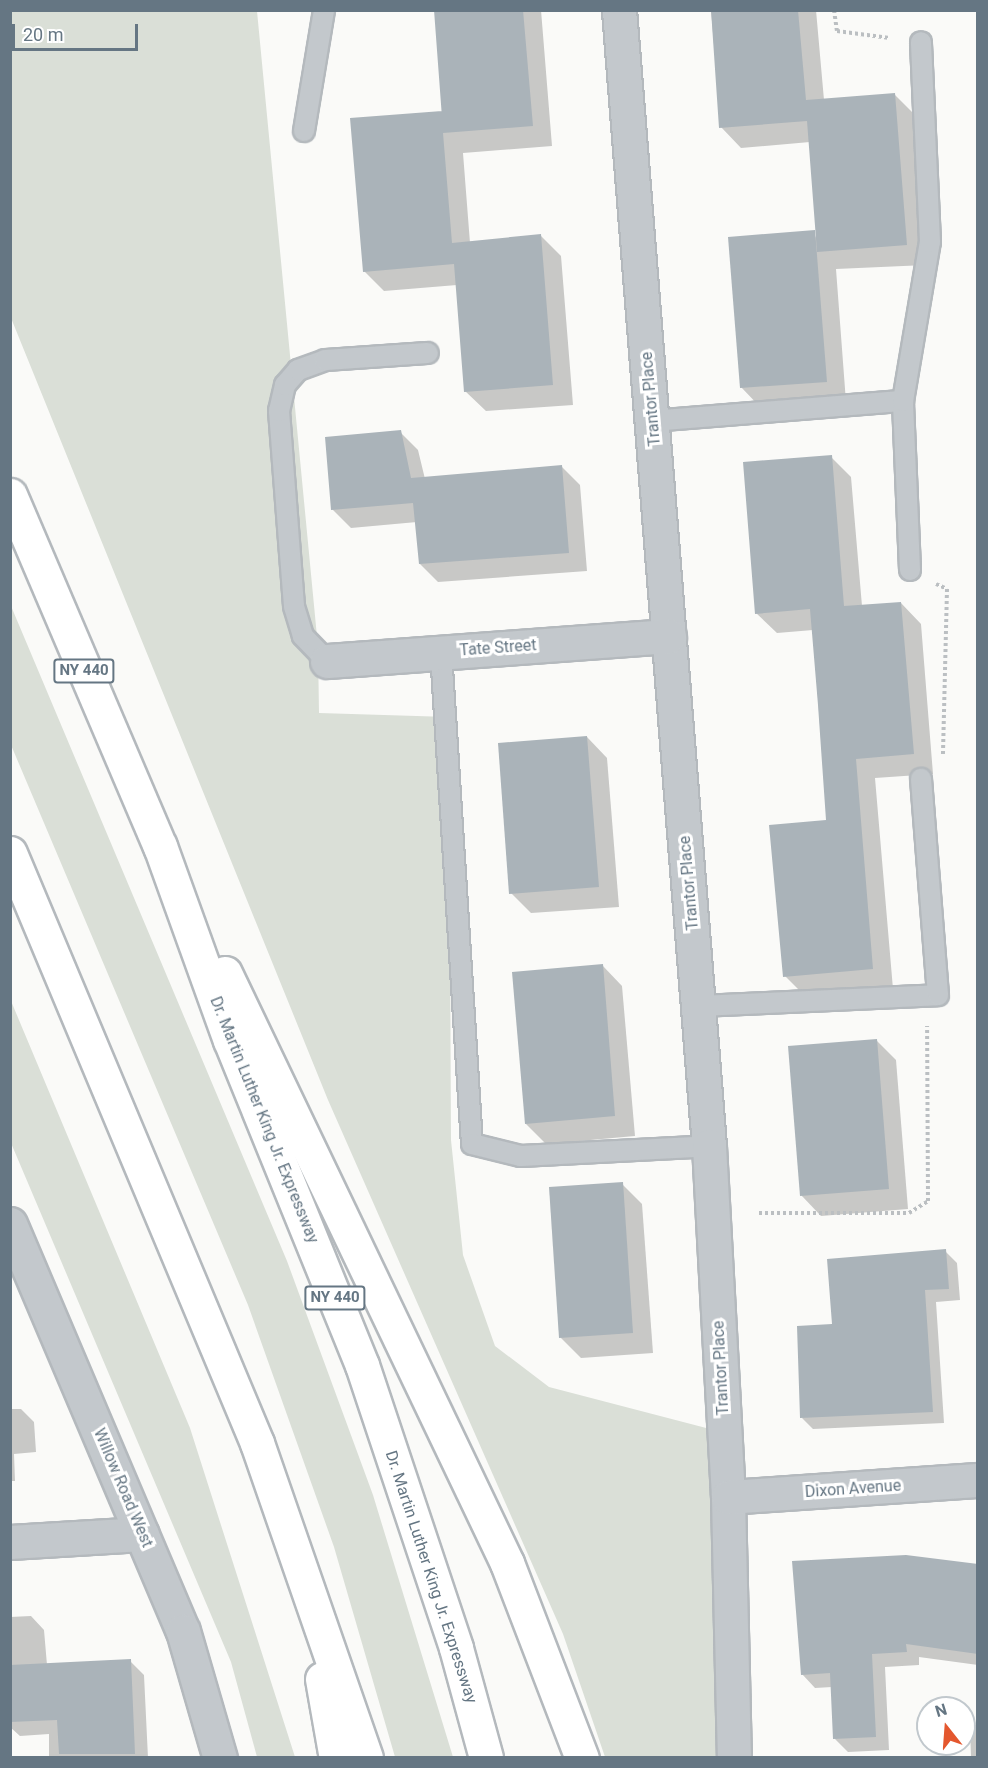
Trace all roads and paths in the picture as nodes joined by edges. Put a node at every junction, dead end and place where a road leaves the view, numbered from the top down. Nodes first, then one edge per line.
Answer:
1 (324, 10) edge
2 (619, 10) edge
3 (834, 10) edge
4 (921, 42) joint
5 (304, 131) dead end
6 (428, 353) dead end
7 (903, 401) junction
8 (652, 421) junction
9 (14, 514) edge
10 (910, 570) joint
11 (669, 636) junction
12 (441, 652) junction
13 (327, 661) joint
14 (921, 779) joint
15 (160, 846) junction
16 (10, 853) edge
17 (927, 996) junction
18 (699, 1006) junction
19 (709, 1146) junction
20 (759, 1213) dead end
21 (10, 1224) edge
22 (18, 1259) edge
23 (978, 1480) edge
24 (728, 1497) junction
25 (142, 1534) junction
26 (10, 1542) edge
27 (305, 1580) junction
28 (220, 1758) edge
29 (336, 1758) edge
30 (366, 1758) edge
31 (486, 1758) edge
32 (582, 1758) edge
33 (734, 1758) edge

1 - 5 lane
2 - 8 street, Trantor Place
3 - 4 path
4 - 7 lane
6 - 13 lane
7 - 8 lane
7 - 10 lane
8 - 11 street, Trantor Place
9 - 15 highway, Dr. Martin Luther King Jr. Expressway / NY 440
10 - 14 path
11 - 12 street, Tate Street
11 - 18 street, Trantor Place
12 - 13 street, Tate Street
12 - 19 lane
14 - 17 lane
15 - 31 highway, Dr. Martin Luther King Jr. Expressway / NY 440
15 - 32 highway
16 - 27 highway
17 - 18 lane
17 - 20 path
18 - 19 street, Trantor Place
19 - 24 street, Trantor Place
21 - 22 street, Willow Road West
22 - 25 street, Willow Road West
23 - 24 street, Dixon Avenue
24 - 33 street, Trantor Place
25 - 26 street
25 - 28 street, Willow Road West
27 - 29 highway
27 - 30 highway

